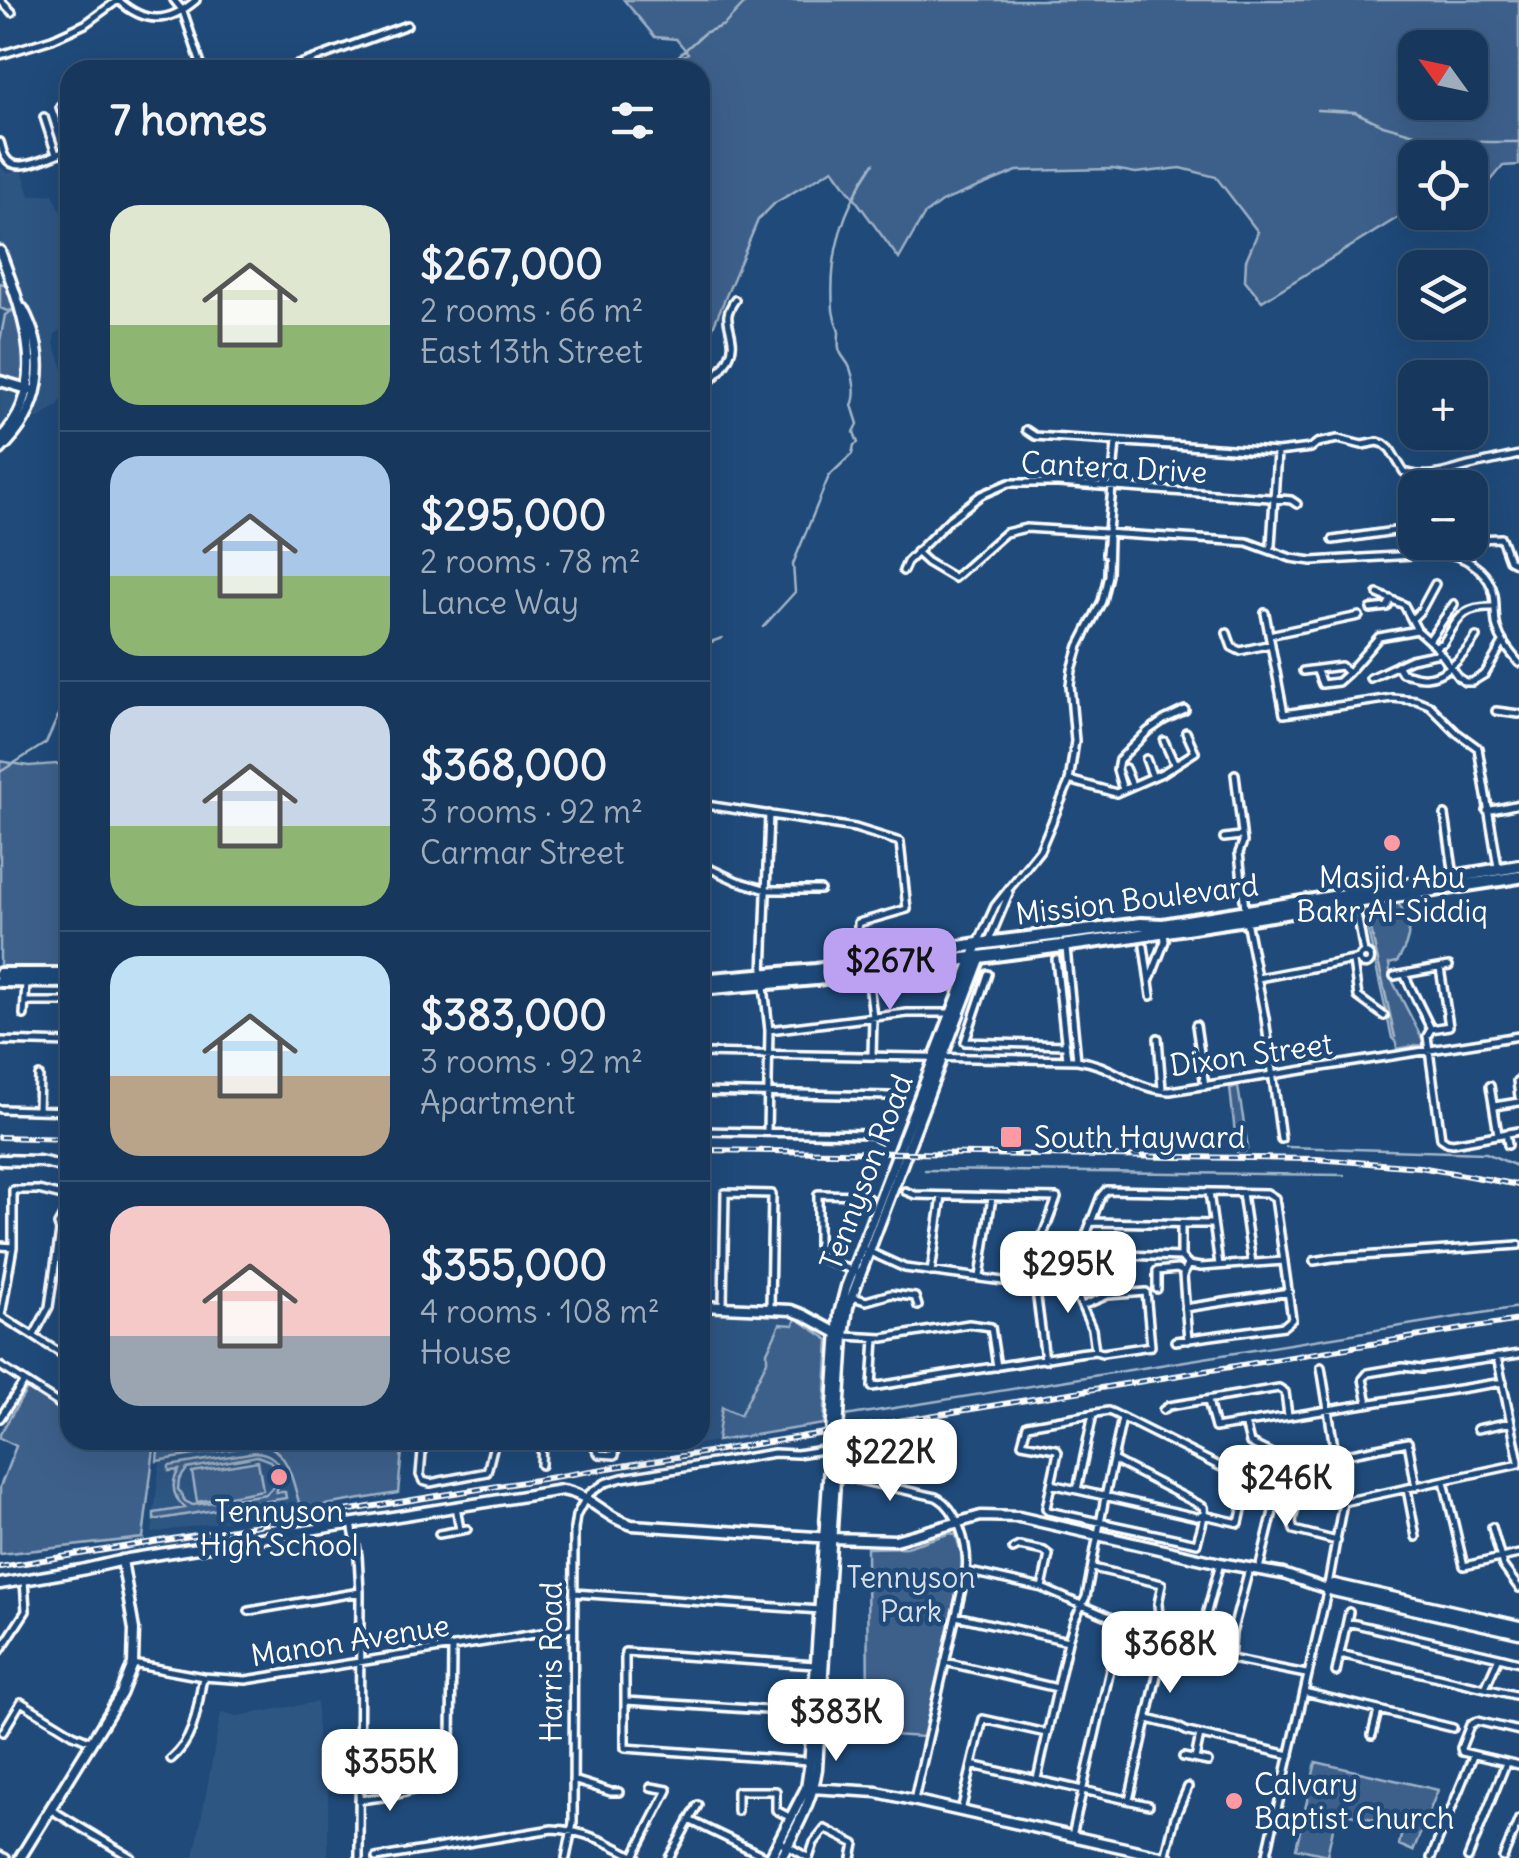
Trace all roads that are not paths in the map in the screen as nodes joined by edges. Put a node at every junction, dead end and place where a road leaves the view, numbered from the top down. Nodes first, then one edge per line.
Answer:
1 (0, 0) edge
2 (118, 0) edge
3 (174, 0) edge
4 (196, 0) edge
5 (183, 11) junction
6 (12, 12) dead end
7 (408, 26) dead end
8 (0, 55) edge
9 (199, 60) edge
10 (312, 60) edge
11 (44, 117) dead end
12 (0, 142) edge
13 (60, 152) edge
14 (56, 154) junction
15 (0, 251) edge
16 (734, 300) dead end
17 (710, 380) edge
18 (0, 382) edge
19 (32, 390) junction
20 (1026, 430) dead end
21 (0, 439) edge
22 (1116, 442) junction
23 (0, 450) edge
24 (1278, 452) junction
25 (1519, 455) edge
26 (1113, 487) junction
27 (1274, 498) junction
28 (1297, 504) dead end
29 (1398, 530) edge
30 (1109, 536) junction
31 (1488, 539) edge
32 (1333, 540) dead end
33 (1268, 549) junction
34 (916, 552) junction
35 (1519, 565) edge
36 (903, 571) dead end
37 (1435, 584) dead end
38 (1378, 594) dead end
39 (1391, 599) junction
40 (1454, 604) dead end
41 (1494, 607) junction
42 (1371, 608) dead end
43 (1266, 613) dead end
44 (1358, 616) dead end
45 (1413, 618) junction
46 (1418, 630) junction
47 (1227, 634) dead end
48 (1269, 635) junction
49 (1476, 637) dead end
50 (1503, 642) junction
51 (1432, 643) junction
52 (1271, 644) junction
53 (1440, 653) junction
54 (1519, 664) edge
55 (1397, 665) junction
56 (1451, 667) junction
57 (1316, 671) junction
58 (1303, 672) dead end
59 (1348, 673) junction
60 (1370, 678) dead end
61 (1185, 710) dead end
62 (1496, 711) dead end
63 (1519, 714) edge
64 (1186, 732) dead end
65 (1164, 741) dead end
66 (1146, 759) dead end
67 (1175, 765) junction
68 (1125, 768) dead end
69 (1235, 774) dead end
70 (1152, 775) junction
71 (1069, 780) junction
72 (1132, 785) junction
73 (1123, 790) junction
74 (1519, 804) edge
75 (710, 805) edge
76 (1487, 811) junction
77 (769, 814) junction
78 (1444, 814) dead end
79 (1242, 834) junction
80 (1224, 838) dead end
81 (1519, 866) edge
82 (710, 869) edge
83 (1499, 870) junction
84 (1454, 876) junction
85 (1519, 877) edge
86 (766, 890) junction
87 (820, 890) dead end
88 (1355, 902) junction
89 (1246, 916) junction
90 (1164, 933) junction
91 (983, 943) junction
92 (1066, 946) junction
93 (1144, 946) dead end
94 (976, 957) junction
95 (1359, 958) junction
96 (1056, 959) dead end
97 (858, 964) junction
98 (1450, 966) dead end
99 (1440, 968) junction
100 (868, 973) junction
101 (0, 974) edge
102 (60, 974) edge
103 (988, 974) dead end
104 (1404, 974) junction
105 (1394, 976) dead end
106 (1258, 978) junction
107 (710, 980) edge
108 (764, 980) junction
109 (0, 981) edge
110 (26, 982) junction
111 (60, 982) edge
112 (1149, 982) junction
113 (710, 988) edge
114 (967, 994) junction
115 (1151, 996) dead end
116 (979, 998) junction
117 (26, 1002) junction
118 (60, 1002) edge
119 (951, 1014) junction
120 (24, 1015) dead end
121 (1384, 1016) dead end
122 (873, 1017) junction
123 (1458, 1025) dead end
124 (1196, 1026) dead end
125 (1449, 1026) junction
126 (1431, 1029) junction
127 (769, 1030) junction
128 (1519, 1036) edge
129 (1158, 1038) dead end
130 (0, 1041) edge
131 (60, 1043) edge
132 (988, 1043) junction
133 (1066, 1045) junction
134 (1430, 1050) junction
135 (710, 1053) edge
136 (768, 1054) junction
137 (872, 1056) junction
138 (938, 1058) junction
139 (987, 1058) junction
140 (1067, 1059) junction
141 (1077, 1060) junction
142 (1274, 1075) junction
143 (39, 1076) dead end
144 (1516, 1081) dead end
145 (1205, 1086) junction
146 (1490, 1086) dead end
147 (1162, 1090) junction
148 (710, 1092) edge
149 (768, 1094) junction
150 (1519, 1099) edge
151 (900, 1100) dead end
152 (1494, 1106) junction
153 (0, 1108) edge
154 (38, 1110) junction
155 (60, 1111) edge
156 (710, 1131) edge
157 (1519, 1131) edge
158 (767, 1132) junction
159 (1502, 1134) junction
160 (880, 1138) dead end
161 (1281, 1139) dead end
162 (1508, 1146) dead end
163 (0, 1160) edge
164 (60, 1166) edge
165 (905, 1191) dead end
166 (1209, 1192) junction
167 (1242, 1193) junction
168 (942, 1196) junction
169 (992, 1196) junction
170 (60, 1198) edge
171 (868, 1198) dead end
172 (60, 1218) edge
173 (1090, 1222) junction
174 (1181, 1224) junction
175 (1213, 1224) junction
176 (60, 1231) joint
177 (1519, 1245) edge
178 (0, 1246) edge
179 (13, 1247) junction
180 (864, 1249) junction
181 (1084, 1256) junction
182 (1181, 1256) junction
183 (1284, 1261) junction
184 (1314, 1262) dead end
185 (1252, 1263) junction
186 (1219, 1265) junction
187 (1186, 1268) junction
188 (856, 1272) junction
189 (931, 1272) junction
190 (980, 1278) junction
191 (1069, 1278) junction
192 (1035, 1281) junction
193 (1156, 1289) dead end
194 (1290, 1292) junction
195 (850, 1296) junction
196 (710, 1306) edge
197 (724, 1306) junction
198 (918, 1306) dead end
199 (1082, 1306) junction
200 (770, 1308) junction
201 (1186, 1308) junction
202 (1, 1316) edge
203 (34, 1335) junction
204 (840, 1335) junction
205 (875, 1338) junction
206 (1188, 1340) junction
207 (1175, 1342) dead end
208 (1095, 1351) junction
209 (60, 1352) edge
210 (1519, 1354) edge
211 (1497, 1357) junction
212 (1044, 1360) junction
213 (0, 1366) edge
214 (997, 1367) junction
215 (1321, 1367) dead end
216 (24, 1382) junction
217 (1503, 1382) junction
218 (1519, 1395) edge
219 (1506, 1398) junction
220 (1208, 1401) junction
221 (60, 1403) edge
222 (1368, 1404) junction
223 (1163, 1410) dead end
224 (1327, 1410) junction
225 (1093, 1414) junction
226 (1288, 1416) junction
227 (0, 1418) edge
228 (1122, 1418) junction
229 (1511, 1422) junction
230 (1246, 1423) junction
231 (1478, 1430) dead end
232 (834, 1432) junction
233 (422, 1450) edge
234 (492, 1450) edge
235 (542, 1450) edge
236 (597, 1450) edge
237 (615, 1450) edge
238 (829, 1450) junction
239 (1336, 1456) junction
240 (1113, 1460) junction
241 (1284, 1460) dead end
242 (1519, 1463) edge
243 (541, 1465) dead end
244 (835, 1475) junction
245 (1444, 1481) junction
246 (1280, 1483) dead end
247 (1051, 1484) junction
248 (1416, 1487) junction
249 (1407, 1489) junction
250 (1077, 1490) junction
251 (1105, 1497) junction
252 (587, 1498) junction
253 (1343, 1502) junction
254 (1302, 1503) dead end
255 (456, 1506) junction
256 (1204, 1516) junction
257 (956, 1522) junction
258 (352, 1523) junction
259 (1100, 1524) junction
260 (1492, 1527) dead end
261 (439, 1534) dead end
262 (1098, 1534) junction
263 (1416, 1537) dead end
264 (827, 1538) junction
265 (1337, 1541) junction
266 (1013, 1549) dead end
267 (1519, 1554) edge
268 (1501, 1558) junction
269 (122, 1560) junction
270 (1220, 1563) junction
271 (1093, 1568) junction
272 (1248, 1568) junction
273 (1259, 1569) junction
274 (966, 1571) junction
275 (24, 1580) junction
276 (0, 1584) edge
277 (1327, 1587) junction
278 (1042, 1588) junction
279 (1519, 1588) edge
280 (360, 1592) junction
281 (574, 1593) junction
282 (1082, 1606) junction
283 (823, 1610) junction
284 (249, 1611) dead end
285 (1349, 1612) dead end
286 (956, 1616) junction
287 (1121, 1622) junction
288 (1347, 1622) junction
289 (1160, 1623) junction
290 (573, 1628) junction
291 (1519, 1630) edge
292 (1068, 1642) junction
293 (1, 1646) edge
294 (452, 1648) junction
295 (1206, 1654) dead end
296 (1340, 1654) junction
297 (1499, 1657) junction
298 (1230, 1658) junction
299 (945, 1662) junction
300 (1519, 1662) edge
301 (359, 1663) junction
302 (133, 1664) junction
303 (819, 1666) junction
304 (1336, 1672) dead end
305 (1307, 1674) junction
306 (203, 1677) junction
307 (1057, 1688) junction
308 (1486, 1688) junction
309 (1304, 1692) junction
310 (1519, 1696) edge
311 (626, 1700) junction
312 (1378, 1711) junction
313 (816, 1714) junction
314 (1148, 1718) junction
315 (1454, 1728) dead end
316 (1519, 1731) edge
317 (3, 1732) dead end
318 (1046, 1734) junction
319 (1200, 1735) junction
320 (1372, 1735) dead end
321 (451, 1741) dead end
322 (92, 1742) junction
323 (1290, 1756) junction
324 (1473, 1756) junction
325 (1184, 1757) dead end
326 (172, 1759) dead end
327 (1195, 1759) junction
328 (810, 1761) junction
329 (1208, 1762) dead end
330 (1506, 1763) junction
331 (972, 1765) junction
332 (1519, 1766) edge
333 (1036, 1779) junction
334 (573, 1780) junction
335 (652, 1787) dead end
336 (1188, 1787) dead end
337 (810, 1788) junction
338 (414, 1790) dead end
339 (1083, 1790) junction
340 (619, 1792) dead end
341 (359, 1800) junction
342 (914, 1800) junction
343 (1129, 1800) junction
344 (1149, 1804) dead end
345 (698, 1805) dead end
346 (50, 1810) junction
347 (737, 1811) dead end
348 (962, 1811) junction
349 (791, 1818) junction
350 (1519, 1819) edge
351 (689, 1820) junction
352 (572, 1830) junction
353 (1072, 1836) junction
354 (1512, 1836) junction
355 (1519, 1842) edge
356 (783, 1844) junction
357 (633, 1857) edge
358 (20, 1858) edge
359 (132, 1858) edge
360 (359, 1858) edge
361 (376, 1858) edge
362 (566, 1858) edge
363 (669, 1858) edge
364 (769, 1858) edge
365 (781, 1858) edge
366 (809, 1858) edge
367 (852, 1858) edge
368 (1166, 1858) edge
369 (1266, 1858) edge
370 (1430, 1858) edge
371 (1468, 1858) edge
372 (1503, 1858) edge

1 - 6 street
2 - 5 street
2 - 8 street
3 - 5 street
4 - 5 street
5 - 9 street
7 - 10 street
11 - 14 street
12 - 14 street
13 - 14 street
15 - 19 street
16 - 17 street
18 - 19 street
19 - 21 street
19 - 23 street
20 - 22 street
22 - 24 street
22 - 26 street, Tennyson Road
24 - 25 street
24 - 27 street
26 - 27 street, Cantera Drive
26 - 30 street, Tennyson Road
26 - 34 street, Cantera Drive
27 - 28 street, Cantera Drive
27 - 33 street
29 - 32 street
30 - 33 street
30 - 34 street
30 - 71 street, Tennyson Road
31 - 35 street
33 - 41 street
34 - 36 street, Cantera Drive
37 - 45 street
38 - 39 street
39 - 42 street
39 - 45 street
40 - 51 street
41 - 50 street
41 - 51 street
43 - 48 street
44 - 48 street
45 - 46 street
46 - 51 street
46 - 59 street
47 - 52 street
48 - 52 street
49 - 56 street
50 - 54 street
50 - 56 street
51 - 53 street
52 - 76 street
53 - 55 street
53 - 56 street
55 - 56 street
55 - 60 street
57 - 58 street
57 - 59 street
57 - 59 street
61 - 73 street
62 - 63 street
64 - 67 street
65 - 67 street
66 - 70 street
67 - 70 street
68 - 72 street
69 - 79 street
70 - 72 street
71 - 73 street
71 - 91 street, Tennyson Road
72 - 73 street
74 - 76 street
75 - 77 street
76 - 83 street
77 - 86 street
77 - 97 street
78 - 84 street
79 - 80 street
79 - 89 street
81 - 83 main road, Mission Boulevard
82 - 86 street
83 - 84 main road, Mission Boulevard
84 - 89 main road, Mission Boulevard
85 - 88 main road, Mission Boulevard
86 - 87 street
86 - 108 street
88 - 89 main road, Mission Boulevard
88 - 95 street
89 - 90 main road, Mission Boulevard
89 - 91 main road, Mission Boulevard
89 - 106 street
90 - 92 main road, Mission Boulevard
90 - 112 street
91 - 94 street, Tennyson Road
91 - 97 main road, Mission Boulevard
92 - 94 main road, Mission Boulevard
92 - 141 street
93 - 112 street
94 - 100 main road, Mission Boulevard
94 - 114 street, Tennyson Road
94 - 119 street, Tennyson Road
95 - 106 street
95 - 121 street
96 - 133 street
97 - 108 main road, Mission Boulevard
98 - 99 street
99 - 104 street
99 - 125 street
100 - 108 main road, Mission Boulevard
100 - 122 street
101 - 102 main road
103 - 116 street
104 - 105 street
104 - 126 street
106 - 142 street
107 - 108 main road, Mission Boulevard
108 - 113 main road, Mission Boulevard
108 - 127 street
109 - 110 main road
110 - 111 main road
110 - 117 street
112 - 115 street
114 - 116 street
114 - 138 street, Tennyson Road
116 - 132 street
117 - 118 street
117 - 120 street
119 - 122 street
119 - 138 street, Tennyson Road
122 - 127 street
122 - 137 street
123 - 125 street
124 - 145 street
125 - 126 street
126 - 134 street
127 - 136 street
128 - 134 street, Dixon Street
129 - 147 street
130 - 131 street
132 - 133 street
132 - 139 street
133 - 140 street
134 - 142 street, Dixon Street
134 - 159 street
135 - 136 street, Dixon Street
136 - 137 street, Dixon Street
136 - 149 street
137 - 138 street, Dixon Street
138 - 139 street, Dixon Street
138 - 180 street, Tennyson Road
139 - 140 street, Dixon Street
140 - 141 street, Dixon Street
141 - 147 street, Dixon Street
142 - 145 street, Dixon Street
142 - 161 street
143 - 154 street
144 - 150 street
145 - 147 street, Dixon Street
146 - 152 street
148 - 149 street
149 - 151 street
149 - 158 street
150 - 152 street
152 - 159 street
153 - 154 street
154 - 155 street
156 - 158 street
157 - 159 street
158 - 160 street
159 - 162 street
163 - 164 street
165 - 168 street
166 - 167 street
166 - 173 street
166 - 175 street
167 - 183 street
167 - 185 street
168 - 169 street
168 - 189 street
169 - 190 street
169 - 192 street
170 - 179 street
171 - 188 street
172 - 176 street
173 - 174 street
173 - 181 street
174 - 175 street
174 - 182 street
175 - 186 street
176 - 203 street
177 - 184 street
178 - 179 street
179 - 202 street
180 - 188 street, Tennyson Road
180 - 189 street
181 - 182 street
181 - 191 street
182 - 187 street
183 - 185 street
183 - 194 street
185 - 186 street
186 - 187 street
187 - 193 street
187 - 201 street
188 - 195 street, Tennyson Road
188 - 204 street, Tennyson Road
189 - 190 street
190 - 192 street
191 - 192 street
191 - 199 street
192 - 212 street
194 - 201 street
194 - 206 street
195 - 198 street
195 - 204 street, Tennyson Road
196 - 197 street
197 - 200 street
197 - 200 street
199 - 208 street
199 - 208 street
200 - 204 street
201 - 206 street
202 - 203 street
203 - 209 street
204 - 205 street
204 - 232 street, Tennyson Road
205 - 214 street
205 - 214 street
206 - 207 street
208 - 212 street
210 - 211 street
211 - 217 street
211 - 222 street
212 - 214 street
213 - 216 street
215 - 224 street
216 - 221 street
216 - 227 street
217 - 219 street
217 - 222 street
218 - 219 street
219 - 229 street
220 - 223 street
220 - 226 street
220 - 230 street
222 - 224 street
224 - 226 street
224 - 239 street
225 - 228 street
225 - 247 street
225 - 250 street
226 - 230 street
228 - 240 street
228 - 256 street
229 - 231 street
229 - 242 street
230 - 241 street
232 - 238 street
232 - 244 street
233 - 234 street
235 - 243 street
236 - 237 street
238 - 252 street
238 - 264 street
239 - 248 street
239 - 253 street
240 - 251 street
240 - 256 street
242 - 245 street
244 - 257 street
244 - 264 street
245 - 248 street
245 - 268 street
246 - 273 street
247 - 250 street
247 - 259 street
248 - 249 street
249 - 253 street
249 - 263 street
250 - 251 street
251 - 256 street
251 - 259 street
252 - 255 street
252 - 264 street
252 - 281 street, Harris Road
253 - 265 street
254 - 265 street
255 - 258 street
255 - 261 street
256 - 259 street
257 - 262 street
257 - 264 street
257 - 274 street
258 - 269 street
258 - 280 street
259 - 262 street
260 - 268 street
262 - 270 street
262 - 271 street
264 - 283 street
265 - 277 street
266 - 278 street
267 - 268 street
268 - 279 street
269 - 275 street
269 - 302 street
270 - 272 street
270 - 289 street
271 - 282 street
271 - 289 street
272 - 273 street
272 - 298 street
273 - 277 street
274 - 278 street
274 - 286 street
275 - 276 street
275 - 293 street
277 - 291 street
277 - 305 street
278 - 282 street
280 - 284 street
280 - 301 street
281 - 283 street
281 - 290 street, Harris Road
282 - 287 street
282 - 292 street
283 - 303 street
285 - 288 street
286 - 292 street
286 - 299 street
287 - 289 street
287 - 339 street
288 - 296 street
288 - 297 street
289 - 314 street
290 - 294 street, Manon Avenue
290 - 334 street, Harris Road
292 - 307 street
294 - 301 street, Manon Avenue
294 - 321 street
295 - 298 street
296 - 304 street
296 - 308 street
297 - 300 street
297 - 308 street
298 - 305 street
299 - 307 street
299 - 342 street
301 - 306 street, Manon Avenue
301 - 341 street
302 - 306 street, Manon Avenue
302 - 322 street
303 - 311 street
303 - 313 street
305 - 309 street
306 - 326 street
307 - 318 street
308 - 310 street
309 - 312 street
309 - 323 street
311 - 313 street
311 - 328 street
312 - 315 street
312 - 320 street
313 - 328 street
313 - 337 street
314 - 319 street
314 - 343 street
316 - 324 street
317 - 322 street
318 - 331 street
318 - 333 street
319 - 323 street
319 - 327 street
322 - 346 street
323 - 369 street
324 - 330 street
324 - 370 street
325 - 327 street
327 - 329 street
328 - 337 street
330 - 332 street
330 - 371 street
331 - 333 street
331 - 348 street
333 - 339 street
334 - 340 street
334 - 352 street, Harris Road
335 - 357 street
336 - 368 street
337 - 342 street
337 - 349 street
337 - 356 street
338 - 341 street
339 - 343 street
339 - 353 street
341 - 360 street
342 - 348 street
343 - 344 street
345 - 351 street
346 - 358 street
346 - 359 street
347 - 349 street
348 - 353 street
349 - 356 street
350 - 354 street
351 - 363 street
351 - 364 street
352 - 357 street
352 - 361 street
352 - 362 street, Harris Road
353 - 368 street
354 - 355 street
354 - 372 street
356 - 364 street
356 - 365 street
356 - 366 street
366 - 367 street

